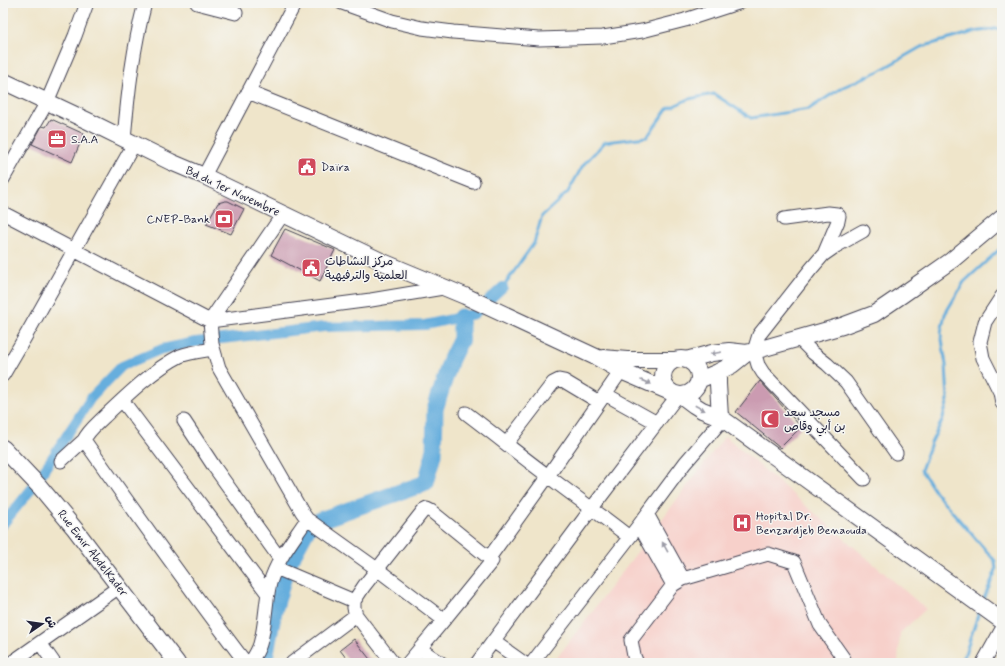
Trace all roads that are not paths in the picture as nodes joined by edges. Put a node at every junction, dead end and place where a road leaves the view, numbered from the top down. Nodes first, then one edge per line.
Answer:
1 (87, 3) edge
2 (145, 3) edge
3 (197, 3) edge
4 (295, 3) edge
5 (342, 3) edge
6 (738, 3) edge
7 (236, 13) dead end
8 (3, 81) edge
9 (248, 92) junction
10 (47, 102) junction
11 (129, 142) junction
12 (204, 176) junction
13 (3, 179) edge
14 (473, 182) dead end
15 (3, 213) edge
16 (283, 214) junction
17 (1002, 218) edge
18 (784, 219) dead end
19 (863, 232) dead end
20 (74, 251) junction
21 (823, 254) junction
22 (443, 288) junction
23 (1002, 296) edge
24 (211, 337) junction
25 (798, 338) junction
26 (750, 352) junction
27 (598, 358) junction
28 (681, 360) junction
29 (620, 370) junction
30 (718, 372) junction
31 (3, 374) edge
32 (699, 380) junction
33 (677, 394) junction
34 (602, 398) junction
35 (122, 400) junction
36 (1002, 403) edge
37 (466, 413) dead end
38 (722, 418) junction
39 (184, 422) dead end
40 (657, 423) junction
41 (84, 440) junction
42 (507, 443) junction
43 (3, 448) edge
44 (896, 453) dead end
45 (61, 462) dead end
46 (548, 476) junction
47 (864, 479) dead end
48 (592, 508) junction
49 (643, 520) junction
50 (311, 522) junction
51 (629, 537) junction
52 (489, 558) junction
53 (282, 568) junction
54 (377, 569) junction
55 (678, 582) junction
56 (119, 587) junction
57 (268, 594) junction
58 (354, 601) junction
59 (356, 615) junction
60 (444, 620) junction
61 (999, 622) edge
62 (493, 642) junction
63 (40, 643) junction
64 (420, 648) junction
65 (844, 659) dead end
66 (11, 663) edge
67 (54, 663) edge
68 (177, 663) edge
69 (246, 663) edge
70 (250, 663) edge
71 (292, 663) edge
72 (393, 663) edge
73 (408, 663) edge
74 (441, 663) edge
75 (477, 663) edge
76 (524, 663) edge
77 (532, 663) edge
78 (637, 663) edge
79 (983, 663) edge

1 - 10 street
2 - 11 street
3 - 7 street
4 - 9 street
5 - 6 street
8 - 10 main road, Bd du 1er Novembre
9 - 12 street
9 - 14 street
10 - 11 main road, Bd du 1er Novembre
10 - 13 street
11 - 12 main road, Bd du 1er Novembre
11 - 20 street
12 - 16 main road, Bd du 1er Novembre
15 - 20 street
16 - 22 main road, Bd du 1er Novembre
16 - 24 street
17 - 25 main road
18 - 21 street
19 - 21 street
20 - 24 street
20 - 31 street
21 - 26 street
22 - 24 street
22 - 27 main road, Bd du 1er Novembre
23 - 36 street
24 - 35 street
24 - 50 street
25 - 26 main road
25 - 44 street
26 -> 28 main road
26 - 30 main road
26 - 47 street
27 - 28 main road
27 - 29 main road, Bd du 1er Novembre
28 - 32 main road
28 - 33 main road
29 -> 33 main road, Bd du 1er Novembre
29 - 34 street
30 - 32 main road
30 - 38 main road
32 - 33 main road
32 - 38 main road
33 -> 38 main road, Bd du 1er Novembre
33 - 40 street
34 - 40 street
34 - 42 street
34 - 46 street
35 - 41 street
35 - 57 street
37 - 42 street
38 - 49 street
38 - 61 main road, Bd du 1er Novembre
39 - 53 street
40 - 48 street
41 - 45 street
41 - 69 street
42 - 46 street
43 - 56 main road, Rue Emir AbdelKader
46 - 48 street
46 - 52 street
48 - 51 street
48 - 62 street
49 - 51 street
49 - 55 street
50 - 53 street
50 - 54 street
51 - 77 street
52 - 54 street
52 - 60 street
53 - 57 street
53 - 58 street
54 - 58 street
54 - 60 street
55 - 65 street
55 - 78 street
56 - 63 street
56 - 68 main road, Rue Emir AbdelKader
57 - 70 street
58 - 59 street
59 - 71 street
59 - 72 street
60 - 64 street
61 - 79 street
62 - 75 street
62 - 76 street
63 - 66 street
63 - 67 street
64 - 73 street
64 - 74 street

